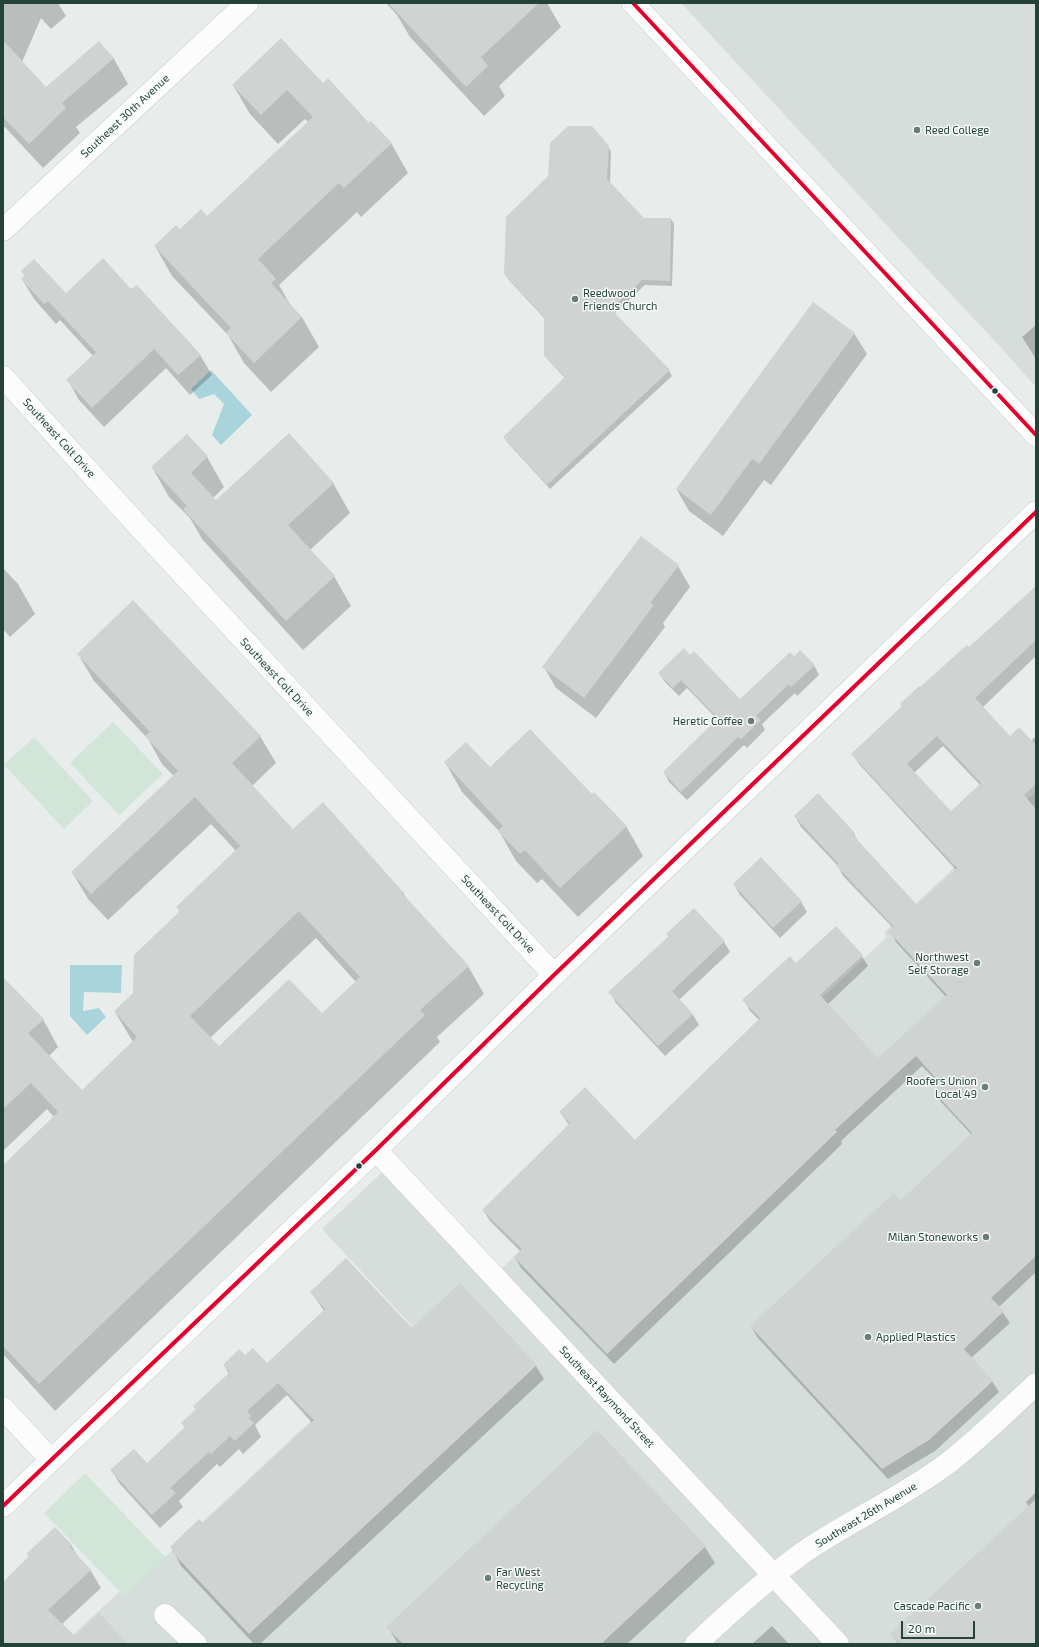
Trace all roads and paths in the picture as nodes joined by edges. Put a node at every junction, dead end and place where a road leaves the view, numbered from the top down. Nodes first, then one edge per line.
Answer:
1 (247, 3) edge
2 (633, 3) edge
3 (3, 230) edge
4 (3, 377) edge
5 (1036, 436) edge
6 (1036, 512) edge
7 (554, 975) junction
8 (376, 1150) junction
9 (1036, 1384) edge
10 (3, 1408) edge
11 (51, 1460) junction
12 (3, 1506) edge
13 (774, 1575) junction
14 (165, 1614) dead end
15 (196, 1644) edge
16 (696, 1644) edge
17 (838, 1644) edge

1 - 3 street, Southeast 30th Avenue
2 - 5 street
4 - 7 street, Southeast Colt Drive
6 - 7 street
7 - 8 street
8 - 11 street
8 - 13 street, Southeast Raymond Street
9 - 13 street, Southeast 26th Avenue
10 - 11 street
11 - 12 street
13 - 16 street, Southeast 26th Avenue
13 - 17 street, Southeast Raymond Street
14 - 15 street

